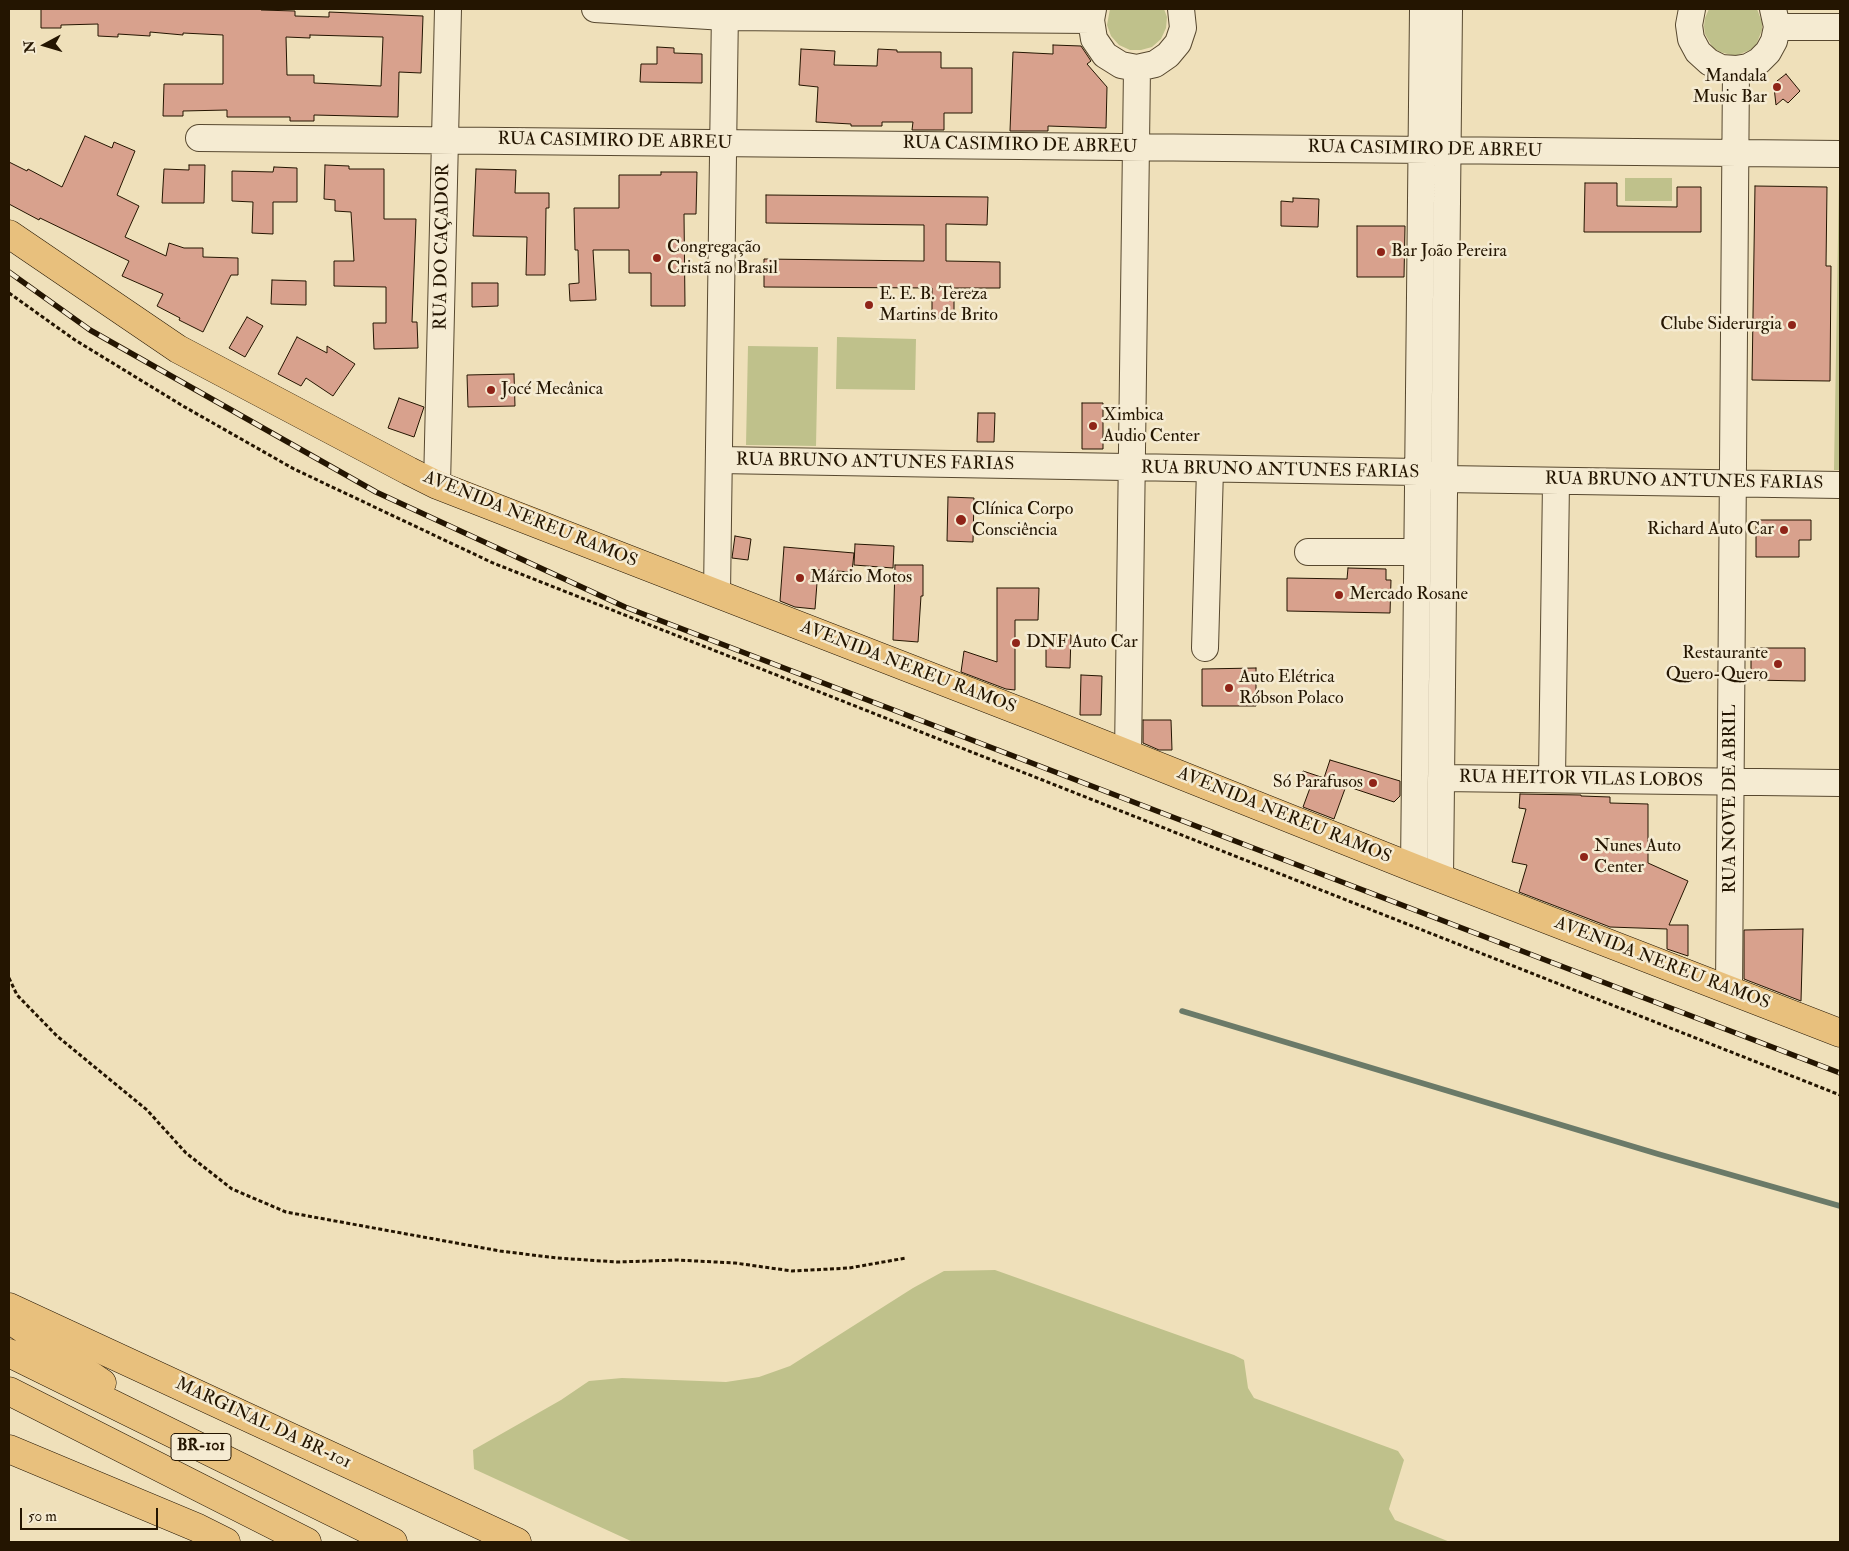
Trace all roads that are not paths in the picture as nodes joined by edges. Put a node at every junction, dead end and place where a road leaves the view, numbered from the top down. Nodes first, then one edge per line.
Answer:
1 (448, 9) edge
2 (595, 9) edge
3 (1181, 9) edge
4 (1423, 9) edge
5 (1450, 9) edge
6 (1692, 9) edge
7 (725, 13) edge
8 (997, 14) edge
9 (1092, 15) edge
10 (1775, 18) edge
11 (1840, 27) edge
12 (1137, 68) junction
13 (1736, 69) junction
14 (199, 138) dead end
15 (445, 141) junction
16 (723, 143) junction
17 (1136, 147) junction
18 (1422, 150) junction
19 (1448, 150) junction
20 (1735, 153) junction
21 (1840, 154) edge
22 (9, 234) edge
23 (719, 460) junction
24 (1131, 467) junction
25 (1210, 469) junction
26 (1418, 472) junction
27 (1444, 479) junction
28 (1556, 480) junction
29 (1733, 483) junction
30 (437, 485) junction
31 (1840, 485) edge
32 (1308, 552) dead end
33 (1417, 552) junction
34 (717, 593) junction
35 (1206, 648) dead end
36 (1128, 754) junction
37 (1441, 778) junction
38 (1552, 779) junction
39 (1731, 781) junction
40 (1840, 783) edge
41 (1414, 868) junction
42 (1440, 878) junction
43 (1730, 990) junction
44 (1840, 1033) edge
45 (9, 1307) edge
46 (9, 1319) edge
47 (9, 1353) edge
48 (9, 1391) edge
49 (181, 1437) junction
50 (9, 1449) edge
51 (226, 1542) edge
52 (307, 1542) edge
53 (393, 1542) edge
54 (516, 1542) edge

1 - 15 street, RUA DO CAÇADOR
2 - 7 street
3 - 12 street
4 - 18 street
5 - 19 street
6 - 13 street
7 - 8 street
7 - 16 street
8 - 9 street
9 - 12 street
10 - 11 street
10 - 13 street
12 - 17 street
13 - 20 street, RUA NOVE DE ABRIL
14 - 15 street, RUA CASIMIRO DE ABREU
15 - 16 street, RUA CASIMIRO DE ABREU
15 - 30 street, RUA DO CAÇADOR
16 - 17 street, RUA CASIMIRO DE ABREU
16 - 23 street
17 - 18 street, RUA CASIMIRO DE ABREU
17 - 24 street
18 - 19 street, RUA CASIMIRO DE ABREU
18 - 26 street
19 - 20 street, RUA CASIMIRO DE ABREU
19 - 27 street
20 - 21 street, RUA CASIMIRO DE ABREU
20 - 29 street, RUA NOVE DE ABRIL
22 - 30 main road, AVENIDA NEREU RAMOS
23 - 24 street, RUA BRUNO ANTUNES FARIAS
23 - 34 street
24 - 25 street, RUA BRUNO ANTUNES FARIAS
24 - 36 street
25 - 26 street, RUA BRUNO ANTUNES FARIAS
25 - 35 street
26 - 27 street, RUA BRUNO ANTUNES FARIAS
26 - 33 street
27 - 28 street, RUA BRUNO ANTUNES FARIAS
27 - 37 street
28 - 29 street, RUA BRUNO ANTUNES FARIAS
28 - 38 street
29 - 31 street, RUA BRUNO ANTUNES FARIAS
29 - 39 street, RUA NOVE DE ABRIL
30 - 34 main road, AVENIDA NEREU RAMOS
32 - 33 street
33 - 41 street
34 - 36 main road, AVENIDA NEREU RAMOS
36 - 41 main road, AVENIDA NEREU RAMOS
37 - 38 street, RUA HEITOR VILAS LOBOS
37 - 42 street
38 - 39 street, RUA HEITOR VILAS LOBOS
39 - 40 street, RUA HEITOR VILAS LOBOS
39 - 43 street, RUA NOVE DE ABRIL
41 - 42 main road, AVENIDA NEREU RAMOS
42 - 43 main road, AVENIDA NEREU RAMOS
43 - 44 main road, AVENIDA NEREU RAMOS
45 - 54 main road, MARGINAL DA BR-101
46 - 49 main road
47 - 49 main road, BR-101
48 - 52 main road, BR-101
49 - 53 main road, BR-101
50 - 51 main road

